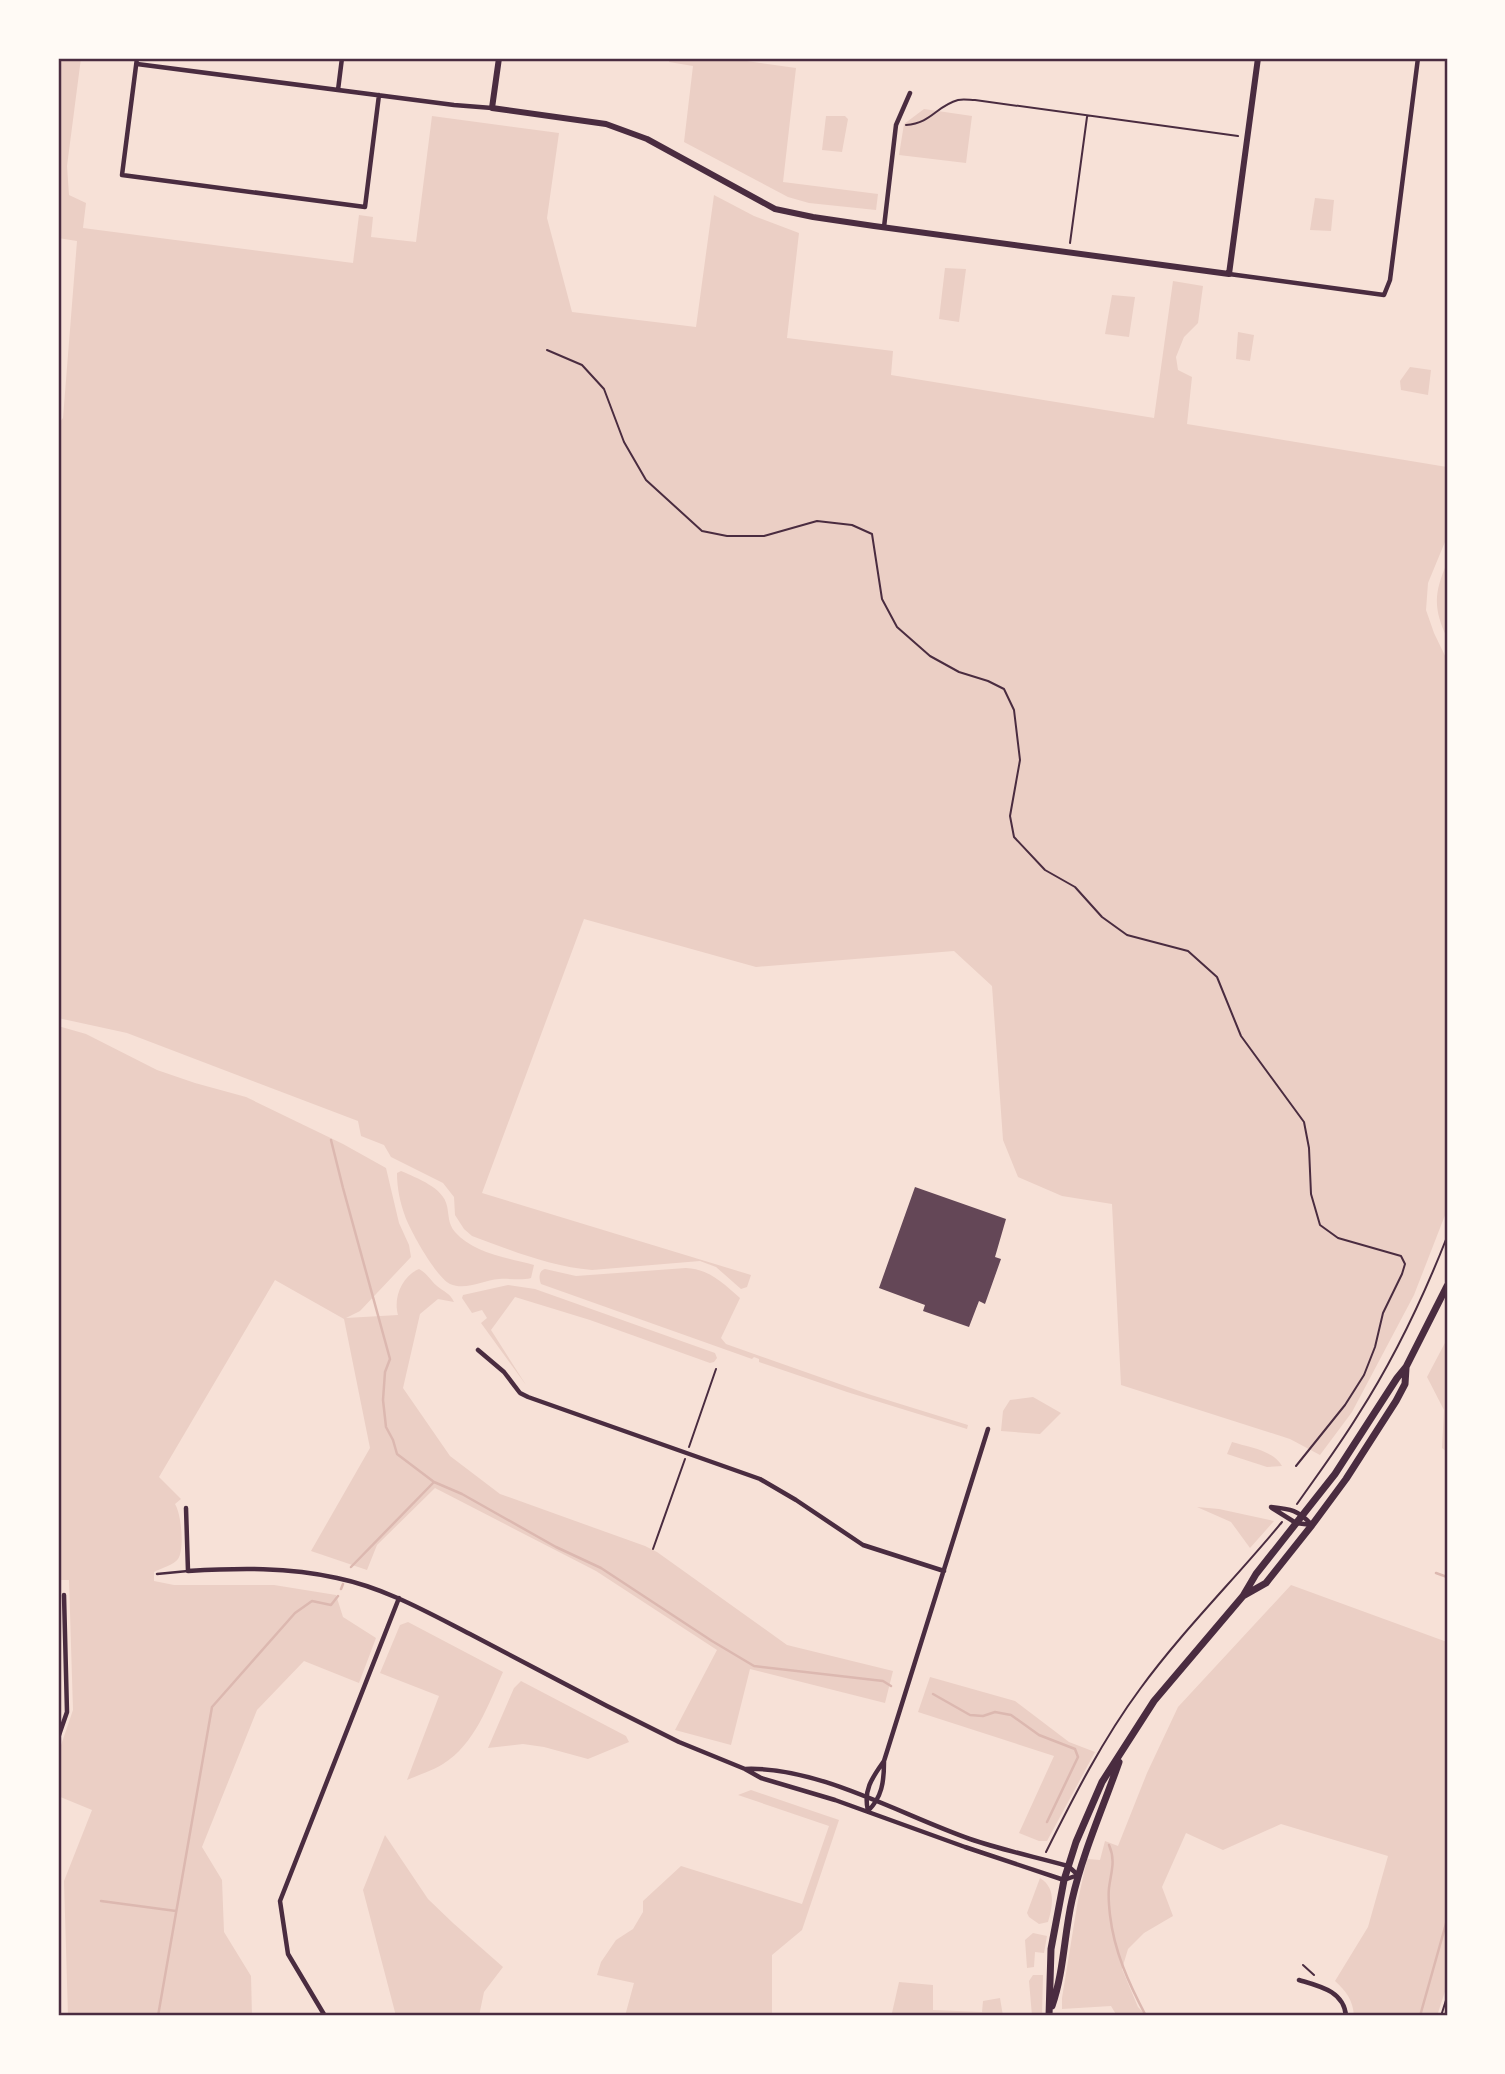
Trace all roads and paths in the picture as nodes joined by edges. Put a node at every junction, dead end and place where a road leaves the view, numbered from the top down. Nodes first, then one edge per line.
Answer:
1 (342, 58) edge
2 (499, 58) edge
3 (1258, 58) edge
4 (1419, 58) edge
5 (137, 61) edge
6 (338, 90) junction
7 (910, 93) dead end
8 (379, 95) junction
9 (492, 108) junction
10 (1087, 116) junction
11 (896, 125) junction
12 (1238, 136) dead end
13 (884, 227) junction
14 (1068, 252) junction
15 (1229, 274) junction
16 (547, 350) dead end
17 (1447, 1237) edge
18 (1447, 1286) edge
19 (478, 1350) dead end
20 (1406, 1367) junction
21 (988, 1429) dead end
22 (1296, 1466) dead end
23 (186, 1508) dead end
24 (1292, 1509) junction
25 (1303, 1515) junction
26 (1285, 1518) junction
27 (1296, 1523) junction
28 (1312, 1525) junction
29 (188, 1571) junction
30 (944, 1571) junction
31 (157, 1574) dead end
32 (64, 1595) dead end
33 (1243, 1596) junction
34 (399, 1598) junction
35 (58, 1738) edge
36 (1122, 1752) junction
37 (884, 1761) junction
38 (745, 1769) junction
39 (865, 1797) junction
40 (877, 1802) junction
41 (868, 1812) junction
42 (1043, 1859) junction
43 (1068, 1866) junction
44 (1079, 1875) junction
45 (1064, 1880) junction
46 (1299, 1980) dead end
47 (1447, 1997) edge
48 (1049, 2015) edge
49 (325, 2016) edge
50 (1346, 2016) edge
51 (1441, 2016) edge

1 - 6 street
2 - 9 street
3 - 15 street
4 - 15 street
5 - 6 street
5 - 8 street
6 - 8 street
7 - 11 street
8 - 9 street
9 - 13 street
10 - 11 path
10 - 12 path
10 - 14 path
11 - 13 street
13 - 14 street
14 - 15 street
16 - 22 path
17 - 24 path
18 - 20 main road
19 - 30 street
20 - 25 main road
20 - 28 main road
21 - 30 street
23 - 29 street
24 - 25 street
24 - 26 street
25 - 27 main road
25 - 28 street
26 - 27 street
26 - 42 path
27 - 28 street
27 - 33 main road
28 - 33 main road
29 - 31 lane
29 - 34 street
30 - 37 street
32 - 35 street
33 - 36 main road
34 - 38 street
34 - 49 street
36 - 43 main road
36 - 44 main road
37 - 39 street
37 - 40 street
38 - 39 street
38 - 41 street
39 - 40 street
39 - 41 street
40 - 41 street
40 - 42 street
41 - 45 street
42 - 43 street
43 - 44 street
43 - 45 main road
44 - 45 street
44 - 48 main road
45 - 48 main road
46 - 50 street
47 - 51 path

